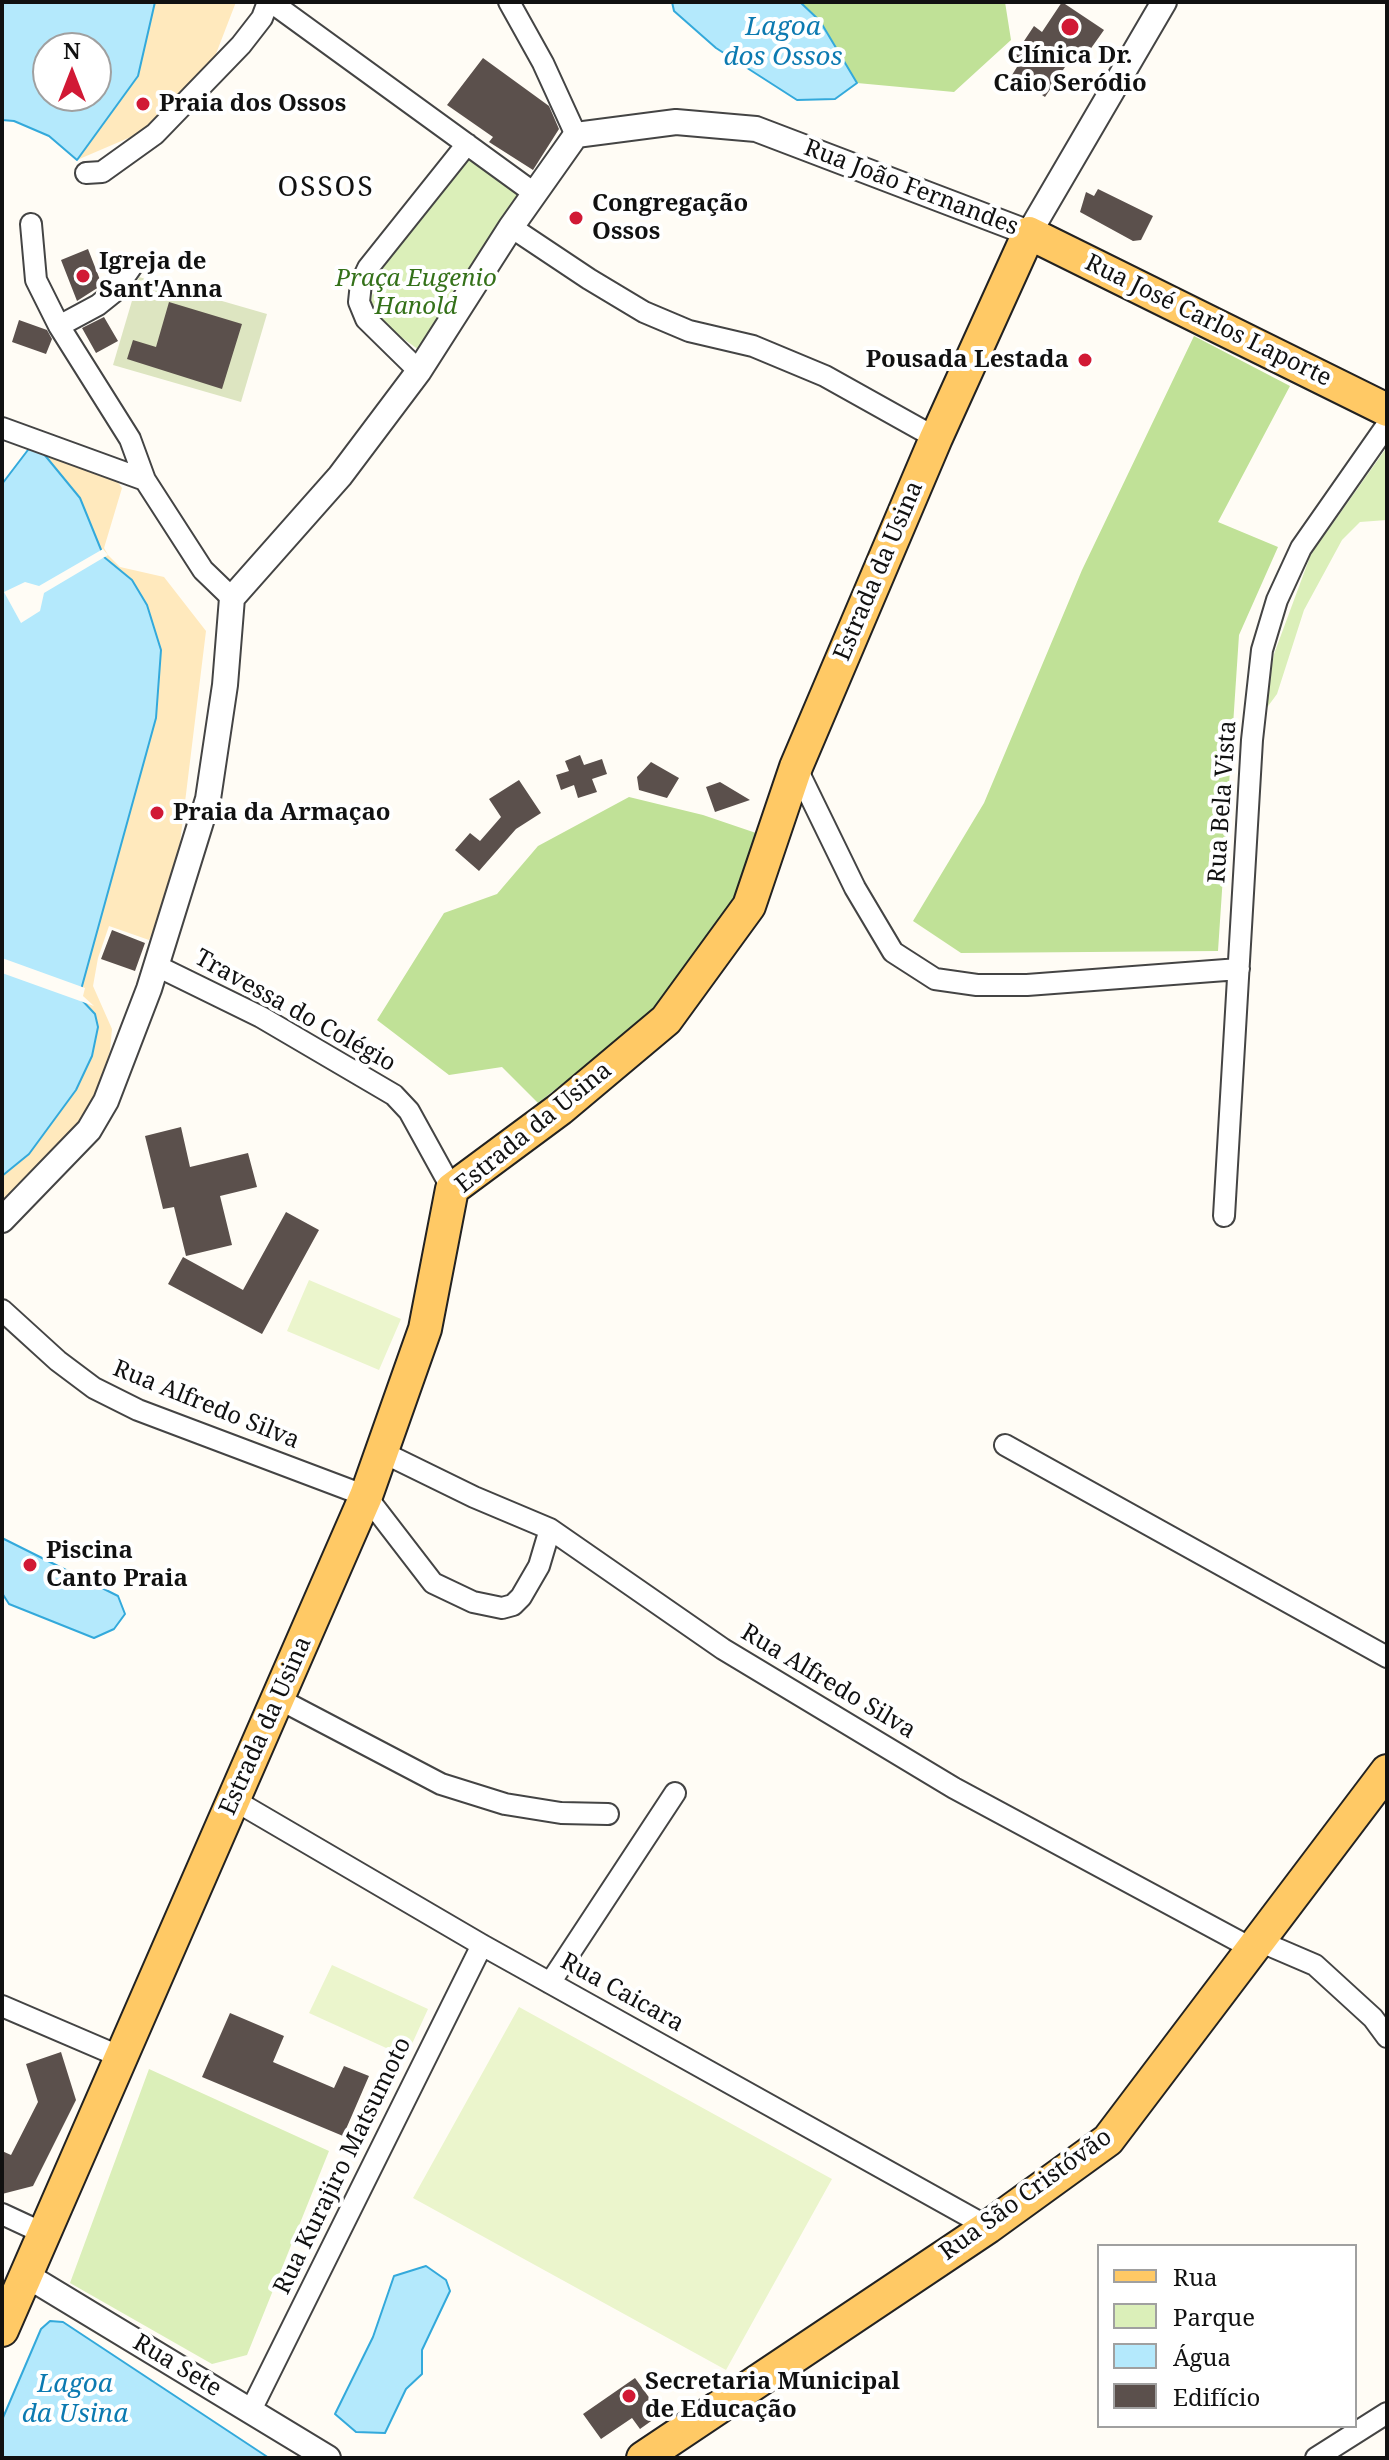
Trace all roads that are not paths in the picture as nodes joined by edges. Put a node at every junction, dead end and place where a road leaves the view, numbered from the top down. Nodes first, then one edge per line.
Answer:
1 (269, 2) edge
2 (509, 2) edge
3 (1164, 2) edge
4 (576, 135) junction
5 (467, 144) junction
6 (94, 172) dead end
7 (534, 193) junction
8 (31, 224) dead end
9 (511, 227) junction
10 (1029, 233) junction
11 (132, 266) dead end
12 (59, 326) junction
13 (419, 371) junction
14 (1387, 410) edge
15 (1387, 425) edge
16 (2, 428) edge
17 (936, 438) junction
18 (145, 480) junction
19 (232, 598) junction
20 (796, 767) junction
21 (157, 966) junction
22 (1239, 969) junction
23 (452, 1189) junction
24 (1224, 1216) dead end
25 (2, 1220) edge
26 (2, 1310) edge
27 (1005, 1445) dead end
28 (382, 1452) junction
29 (366, 1496) junction
30 (550, 1529) junction
31 (1387, 1657) edge
32 (279, 1699) junction
33 (1387, 1771) edge
34 (675, 1793) dead end
35 (234, 1800) junction
36 (608, 1814) dead end
37 (482, 1945) junction
38 (1256, 1945) junction
39 (550, 1983) junction
40 (2, 2006) edge
41 (1387, 2037) edge
42 (121, 2057) junction
43 (2, 2214) edge
44 (988, 2227) junction
45 (43, 2233) junction
46 (26, 2275) junction
47 (2, 2330) edge
48 (251, 2410) junction
49 (1387, 2413) edge
50 (328, 2458) edge
51 (643, 2458) edge
52 (1316, 2458) edge

1 - 5 street
1 - 6 street
2 - 4 street
3 - 10 street, Rua João Fernandes
4 - 7 street
4 - 10 street, Rua João Fernandes
5 - 7 street
5 - 13 street
7 - 9 street
8 - 12 street
9 - 13 street
9 - 17 street
10 - 14 main road, Rua José Carlos Laporte
10 - 17 main road, Estrada da Usina
11 - 12 street
12 - 18 street
13 - 19 street
15 - 22 street, Rua Bela Vista
16 - 18 street
17 - 20 main road, Estrada da Usina
18 - 19 street
19 - 21 street
20 - 22 street
20 - 23 main road, Estrada da Usina
21 - 23 street, Travessa do Colégio
21 - 25 street
22 - 24 street, Rua Bela Vista
23 - 28 main road, Estrada da Usina
26 - 29 street, Rua Alfredo Silva
27 - 31 street
28 - 29 main road, Estrada da Usina
28 - 30 street, Rua Alfredo Silva
29 - 30 street
29 - 32 main road, Estrada da Usina
30 - 38 street, Rua Alfredo Silva
32 - 35 main road, Estrada da Usina
32 - 36 street
33 - 38 main road, Rua São Cristóvão
34 - 39 street
35 - 37 street, Rua Caicara
35 - 42 main road, Estrada da Usina
37 - 39 street, Rua Caicara
37 - 48 street, Rua Kurajiro Matsumoto
38 - 41 street, Rua Alfredo Silva
38 - 44 main road, Rua São Cristóvão
39 - 44 street, Rua Caicara
40 - 42 street
42 - 45 main road, Estrada da Usina
43 - 45 street
44 - 51 main road, Rua São Cristóvão
45 - 46 main road, Estrada da Usina
46 - 47 main road, Estrada da Usina
46 - 48 street, Rua Sete
48 - 50 street, Rua Sete
49 - 52 street

